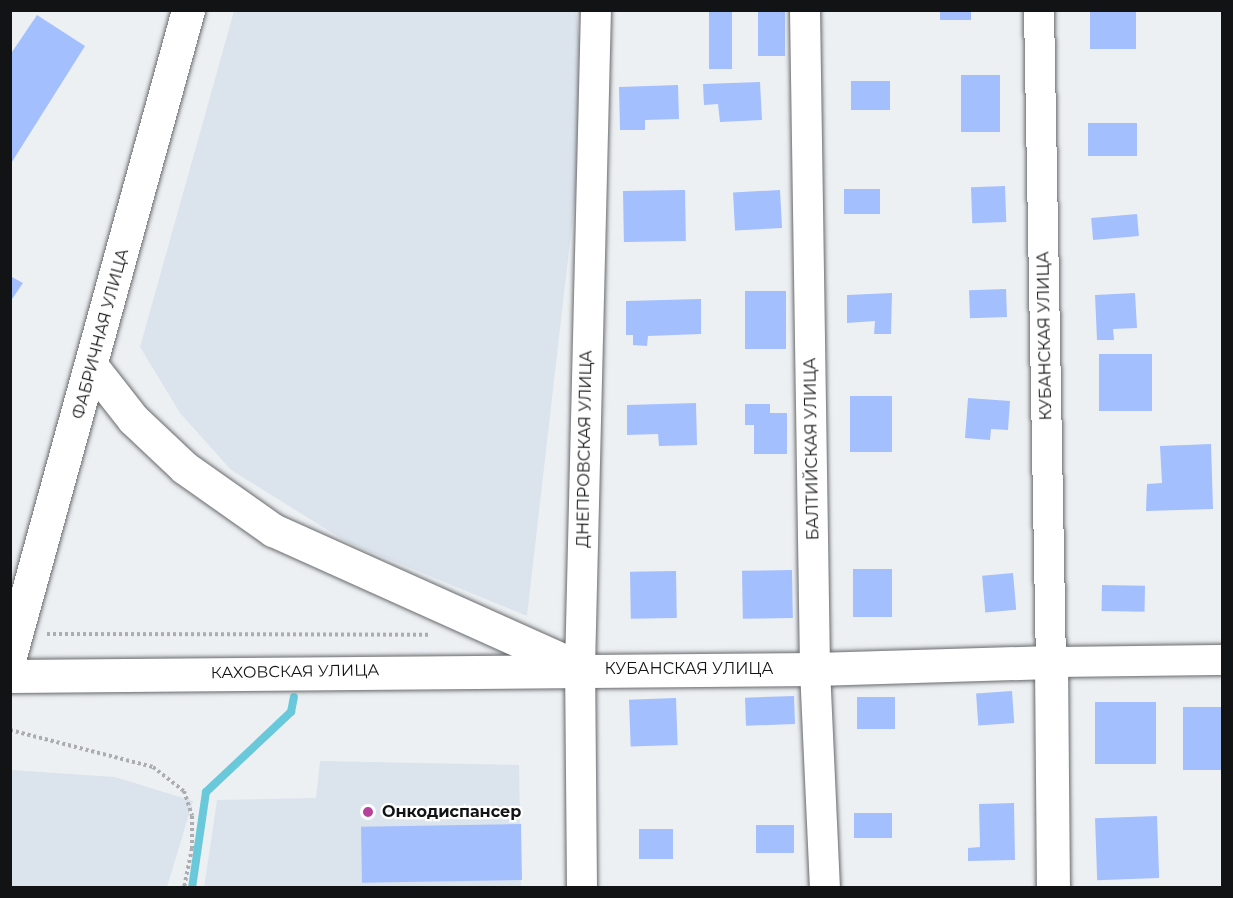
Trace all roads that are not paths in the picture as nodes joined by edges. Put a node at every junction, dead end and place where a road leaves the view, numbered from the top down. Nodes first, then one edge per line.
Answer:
1 (188, 10) edge
2 (596, 10) edge
3 (805, 10) edge
4 (1039, 10) edge
5 (93, 368) junction
6 (21, 582) edge
7 (10, 656) edge
8 (1222, 660) edge
9 (1051, 662) junction
10 (580, 668) junction
11 (815, 669) junction
12 (10, 676) edge
13 (582, 888) edge
14 (825, 888) edge
15 (1053, 888) edge

1 - 5 street, ФАБРИЧНАЯ УЛИЦА
2 - 10 street, ДНЕПРОВСКАЯ УЛИЦА
3 - 11 street, БАЛТИЙСКАЯ УЛИЦА
4 - 9 street, КУБАНСКАЯ УЛИЦА
5 - 6 street, ФАБРИЧНАЯ УЛИЦА
5 - 10 street
6 - 7 street, ФАБРИЧНАЯ УЛИЦА
8 - 9 street
9 - 11 street, КУБАНСКАЯ УЛИЦА
9 - 15 street, КУБАНСКАЯ УЛИЦА
10 - 11 street, КУБАНСКАЯ УЛИЦА
10 - 12 street, КАХОВСКАЯ УЛИЦА
10 - 13 street, ДНЕПРОВСКАЯ УЛИЦА
11 - 14 street, БАЛТИЙСКАЯ УЛИЦА

